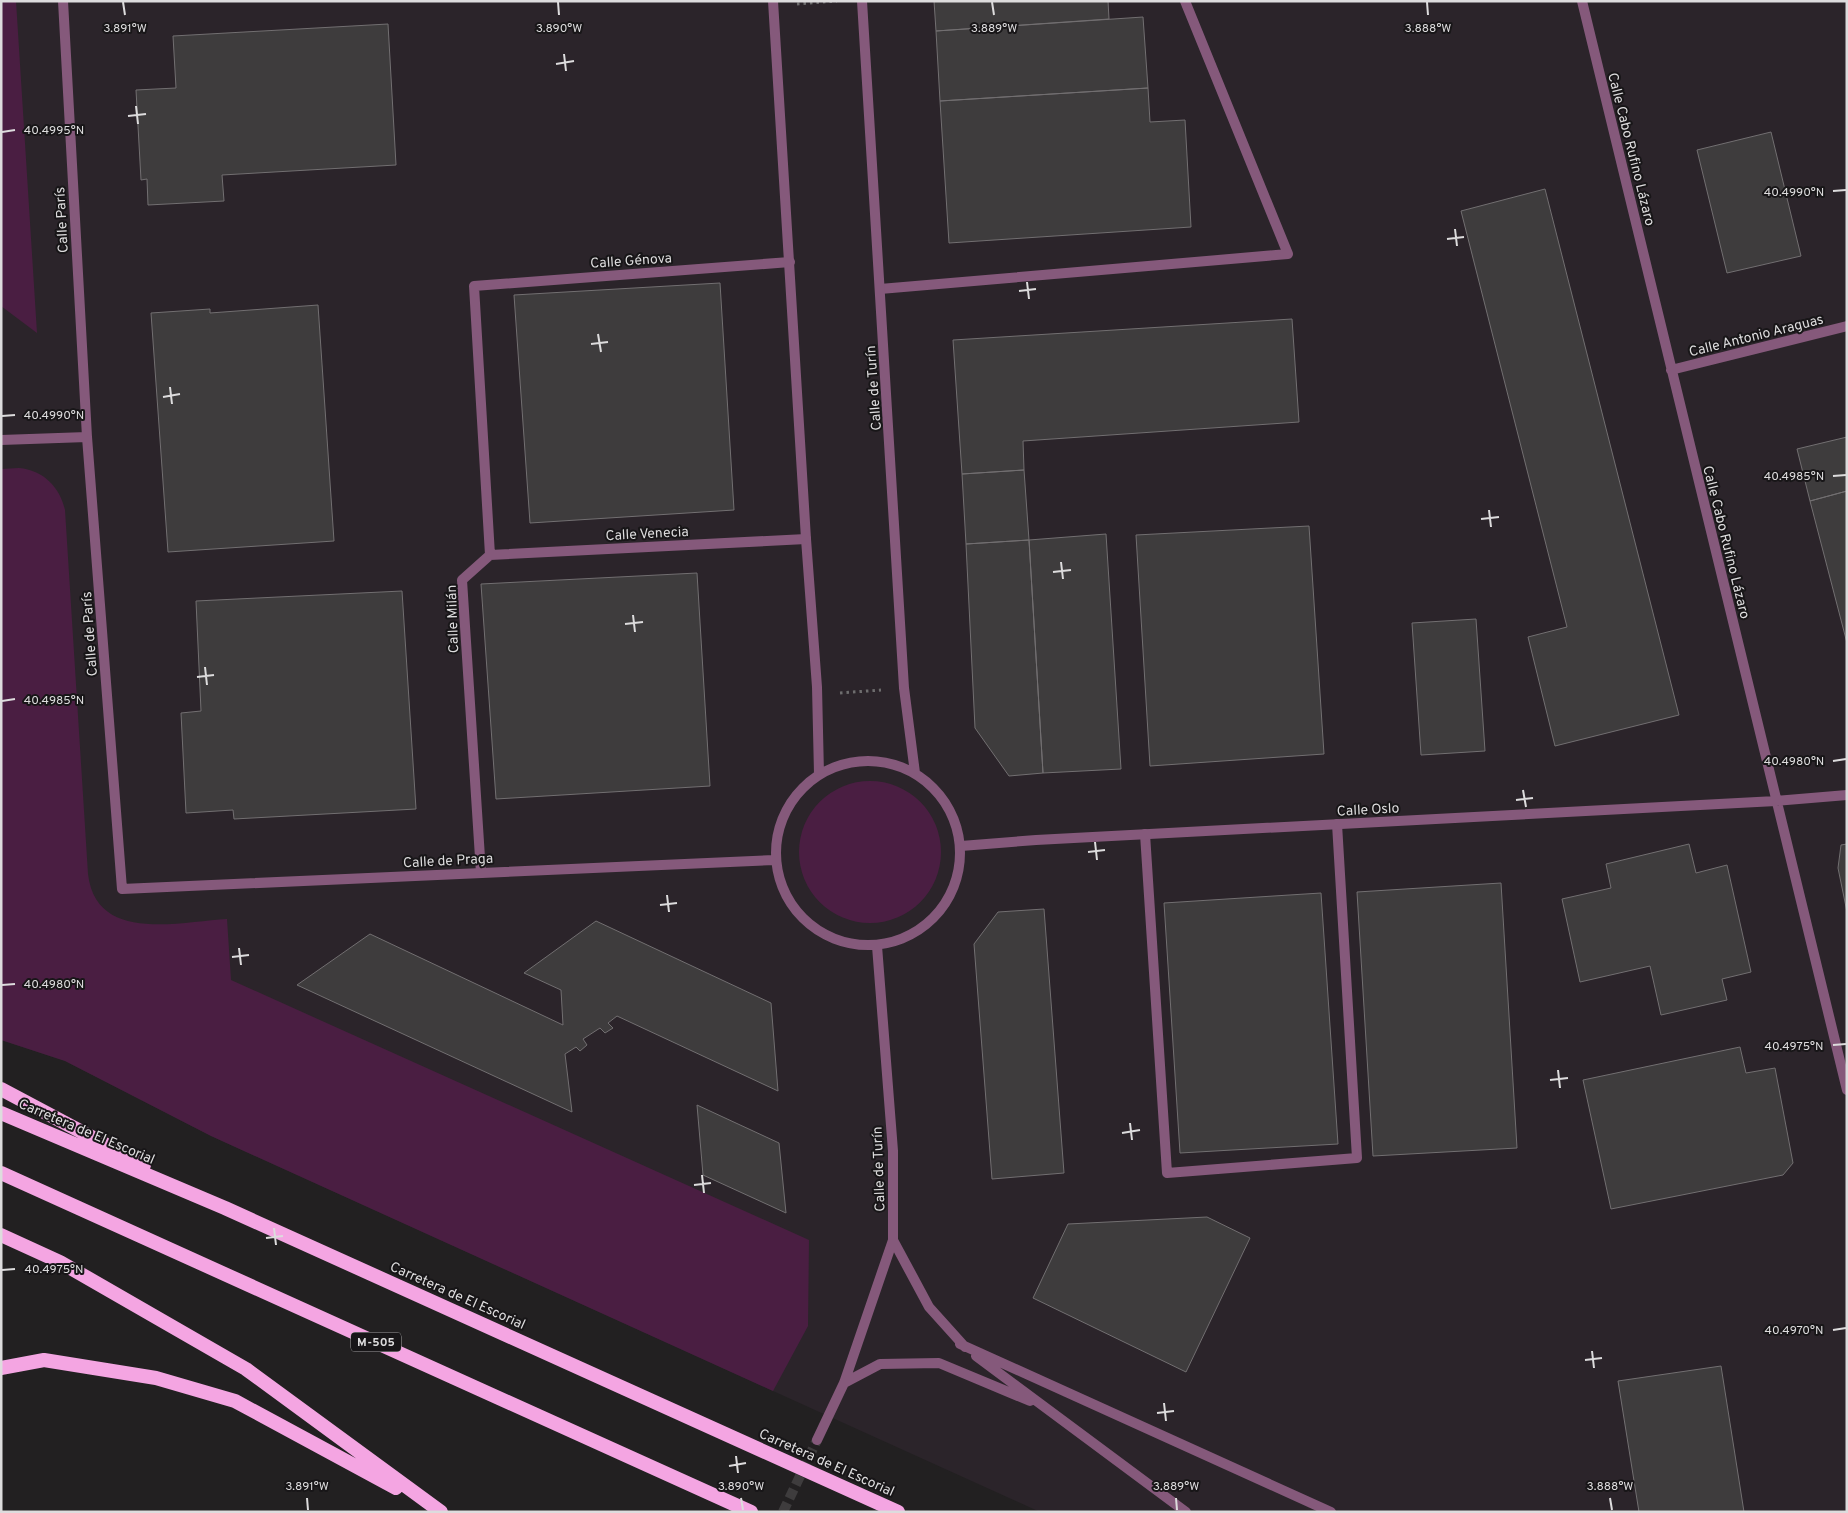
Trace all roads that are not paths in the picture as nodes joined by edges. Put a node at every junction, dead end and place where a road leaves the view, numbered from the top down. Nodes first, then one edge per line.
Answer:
1 (63, 1) edge
2 (862, 1) edge
3 (1185, 1) edge
4 (1582, 1) edge
5 (774, 4) edge
6 (790, 262) junction
7 (880, 288) junction
8 (1847, 326) edge
9 (1671, 370) junction
10 (87, 437) junction
11 (1, 440) edge
12 (806, 539) junction
13 (490, 555) junction
14 (915, 773) junction
15 (819, 774) junction
16 (1847, 795) edge
17 (1776, 801) junction
18 (1337, 824) junction
19 (1145, 834) junction
20 (961, 846) junction
21 (774, 860) junction
22 (481, 873) junction
23 (122, 889) joint
24 (877, 946) junction
25 (1, 1089) edge
26 (1847, 1090) edge
27 (1, 1113) edge
28 (1, 1173) edge
29 (225, 1208) junction
30 (1, 1235) edge
31 (893, 1240) junction
32 (960, 1344) junction
33 (1, 1368) edge
34 (844, 1383) junction
35 (1044, 1407) junction
36 (817, 1440) tunnel mouth
37 (441, 1512) edge
38 (751, 1512) edge
39 (898, 1512) edge
40 (1186, 1512) edge
41 (1331, 1512) edge

1 - 10 street, Calle París
2 - 7 street, Calle de Turín
3 - 7 street
4 - 9 street, Calle Cabo Rufino Lázaro
5 - 6 street
6 - 12 street
6 - 13 street, Calle Génova
7 - 14 street, Calle de Turín
8 - 9 street, Calle Antonio Araguas
9 - 17 street, Calle Cabo Rufino Lázaro
10 - 11 street
10 - 23 street, Calle de París
12 - 13 street, Calle Venecia
12 - 15 street
13 - 22 street, Calle Milán
14 - 15 street
14 - 20 street
15 - 21 street
16 - 17 street, Calle Oslo
17 - 18 street, Calle Oslo
17 - 26 street, Calle Cabo Rufino Lázaro
18 - 19 street, Calle Oslo
18 - 19 street
19 - 20 street, Calle Oslo
20 - 24 street
21 - 22 street, Calle de Praga
21 - 24 street
22 - 23 street, Calle de Praga
24 - 31 street, Calle de Turín
25 - 29 highway
27 - 29 highway, Carretera de El Escorial
28 - 38 highway, M-505
29 - 39 highway, Carretera de El Escorial
30 - 37 highway
31 - 32 street
31 - 34 street, Calle de Turín
32 - 35 street
32 - 41 street
33 - 37 highway
34 - 35 street
34 - 36 street, Calle de Turín
35 - 40 street

